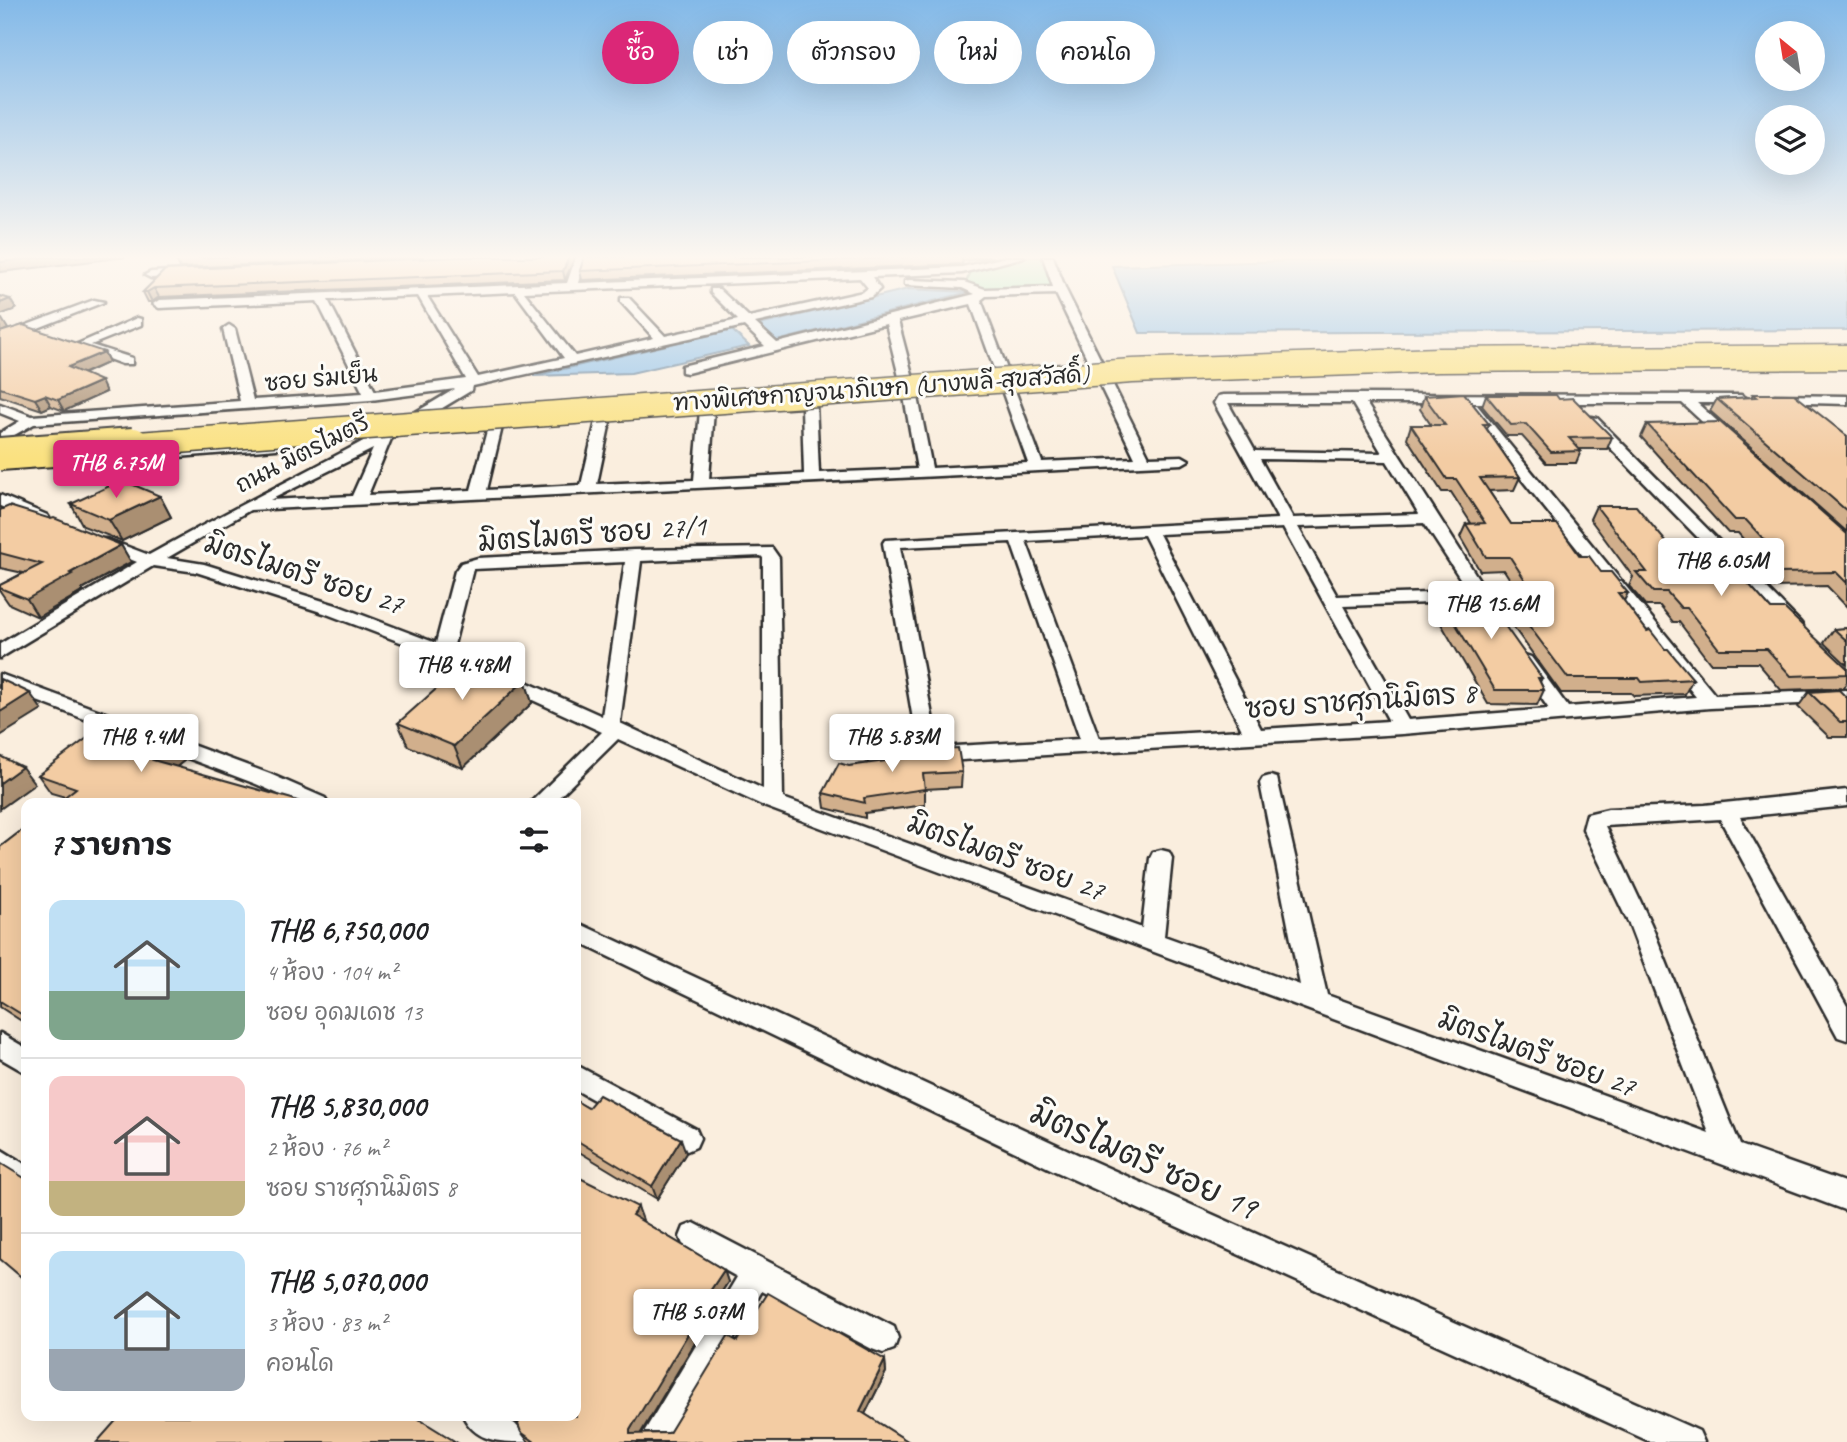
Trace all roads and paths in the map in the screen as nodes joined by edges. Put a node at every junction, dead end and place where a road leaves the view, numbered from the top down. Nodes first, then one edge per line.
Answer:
1 (37, 324) edge
2 (128, 324) edge
3 (335, 324) edge
4 (439, 324) edge
5 (544, 324) edge
6 (648, 324) edge
7 (741, 324) edge
8 (748, 324) edge
9 (869, 324) edge
10 (892, 324) edge
11 (988, 324) edge
12 (1077, 324) edge
13 (27, 328) junction
14 (229, 329) dead end
15 (3, 335) edge
16 (66, 341) junction
17 (663, 341) junction
18 (1847, 341) edge
19 (773, 347) junction
20 (1847, 356) edge
21 (127, 361) dead end
22 (573, 361) junction
23 (687, 369) dead end
24 (474, 382) junction
25 (371, 396) junction
26 (911, 397) junction
27 (1356, 398) junction
28 (1569, 398) junction
29 (1465, 399) junction
30 (1685, 399) junction
31 (1799, 399) junction
32 (1847, 400) edge
33 (809, 402) junction
34 (248, 406) junction
35 (0, 408) edge
36 (707, 410) junction
37 (1818, 415) edge
38 (604, 417) junction
39 (32, 420) junction
40 (495, 427) junction
41 (0, 437) edge
42 (385, 437) junction
43 (1746, 453) edge
44 (0, 454) edge
45 (1249, 454) junction
46 (1391, 457) junction
47 (1182, 460) dead end
48 (1144, 462) junction
49 (1035, 466) junction
50 (0, 468) edge
51 (925, 472) junction
52 (812, 478) junction
53 (701, 482) junction
54 (588, 489) junction
55 (478, 494) junction
56 (0, 500) edge
57 (358, 501) junction
58 (247, 506) junction
59 (24, 512) junction
60 (0, 518) edge
61 (1429, 518) junction
62 (1285, 522) junction
63 (62, 527) edge
64 (1150, 531) junction
65 (87, 536) edge
66 (1017, 537) junction
67 (634, 555) junction
68 (150, 561) junction
69 (1479, 596) junction
70 (1330, 601) junction
71 (1502, 628) edge
72 (1809, 641) edge
73 (1517, 649) edge
74 (0, 652) edge
75 (443, 652) junction
76 (0, 680) edge
77 (1847, 696) edge
78 (1710, 702) junction
79 (1562, 713) junction
80 (613, 727) junction
81 (1402, 727) junction
82 (1255, 736) junction
83 (1092, 746) junction
84 (929, 755) junction
85 (877, 758) dead end
86 (1270, 783) dead end
87 (306, 798) edge
88 (545, 798) edge
89 (1847, 798) edge
90 (773, 802) junction
91 (1726, 811) junction
92 (1161, 858) dead end
93 (581, 932) edge
94 (1152, 942) junction
95 (1316, 1002) junction
96 (1847, 1029) edge
97 (0, 1044) edge
98 (21, 1059) edge
99 (581, 1080) edge
100 (687, 1138) dead end
101 (0, 1156) edge
102 (1731, 1156) junction
103 (21, 1171) edge
104 (1847, 1197) edge
105 (694, 1237) dead end
106 (757, 1272) junction
107 (883, 1338) dead end
108 (485, 1421) edge
109 (511, 1442) edge
110 (654, 1442) edge
111 (1688, 1442) edge

1 - 13 street
2 - 16 street
3 - 25 street
4 - 24 street
5 - 22 street
6 - 17 street
7 - 17 street, ซอย ร่มเย็น
8 - 19 street
9 - 19 street
10 - 26 street
11 - 49 street
12 - 48 street
13 - 15 street
13 - 16 street
14 - 34 street
16 - 21 street
17 - 22 street, ซอย ร่มเย็น
18 - 41 highway, ทางพิเศษกาญจนาภิเษก (บางพลี-สุขสวัสดิ์)
19 - 23 street
20 - 44 highway, ทางพิเศษกาญจนาภิเษก (บางพลี-สุขสวัสดิ์), bridge
22 - 24 street, ซอย ร่มเย็น
24 - 25 street, ซอย ร่มเย็น
24 - 42 street, ถนน มิตรไมตรี
25 - 34 street, ซอย ร่มเย็น
26 - 33 street
26 - 51 street
27 - 29 street
27 - 45 street
27 - 46 street
28 - 29 street
28 - 30 street
28 - 72 street
29 - 78 street
30 - 31 street
30 - 43 street
31 - 32 street
31 - 37 street
33 - 36 street
33 - 52 street
34 - 39 street, ซอย ร่มเย็น
35 - 39 street
36 - 38 street
36 - 53 street
38 - 40 street
38 - 54 street
39 - 41 street
40 - 42 street
40 - 55 street
42 - 50 street
42 - 57 street
42 - 58 street, ถนน มิตรไมตรี
45 - 46 street
45 - 62 street
46 - 61 street
47 - 48 street
48 - 49 street
49 - 51 street
51 - 52 street
52 - 53 street
53 - 54 street
54 - 55 street
55 - 57 street
56 - 59 street
57 - 58 street
58 - 68 street, ถนน มิตรไมตรี
59 - 60 street
59 - 63 street
61 - 62 street
61 - 69 street
62 - 64 street
62 - 70 street
64 - 66 street
64 - 82 street
65 - 68 street, มิตรไมตรี ซอย 27
66 - 83 street
66 - 84 street
67 - 75 street, มิตรไมตรี ซอย 27/1
67 - 80 street
67 - 90 street, มิตรไมตรี ซอย 27/1
68 - 74 street, ถนน มิตรไมตรี
68 - 75 street, มิตรไมตรี ซอย 27
69 - 70 street
69 - 71 street
70 - 81 street
73 - 79 street
75 - 80 street, มิตรไมตรี ซอย 27
76 - 87 street
77 - 78 street, ซอย ราชศุภนิมิตร 8
78 - 79 street, ซอย ราชศุภนิมิตร 8
79 - 81 street, ซอย ราชศุภนิมิตร 8
80 - 88 street
80 - 90 street, มิตรไมตรี ซอย 27
81 - 82 street, ซอย ราชศุภนิมิตร 8
82 - 83 street, ซอย ราชศุภนิมิตร 8
83 - 84 street, ซอย ราชศุภนิมิตร 8
84 - 85 street, ซอย ราชศุภนิมิตร 8
86 - 95 street
89 - 91 street
90 - 94 street, มิตรไมตรี ซอย 27
91 - 96 street
91 - 102 street
92 - 94 street
93 - 111 street, มิตรไมตรี ซอย 19
94 - 95 street, มิตรไมตรี ซอย 27
95 - 102 street, มิตรไมตรี ซอย 27
97 - 98 street
99 - 100 street
101 - 103 lane
102 - 104 street, มิตรไมตรี ซอย 27
105 - 106 street
106 - 107 street
106 - 110 street
108 - 109 street

